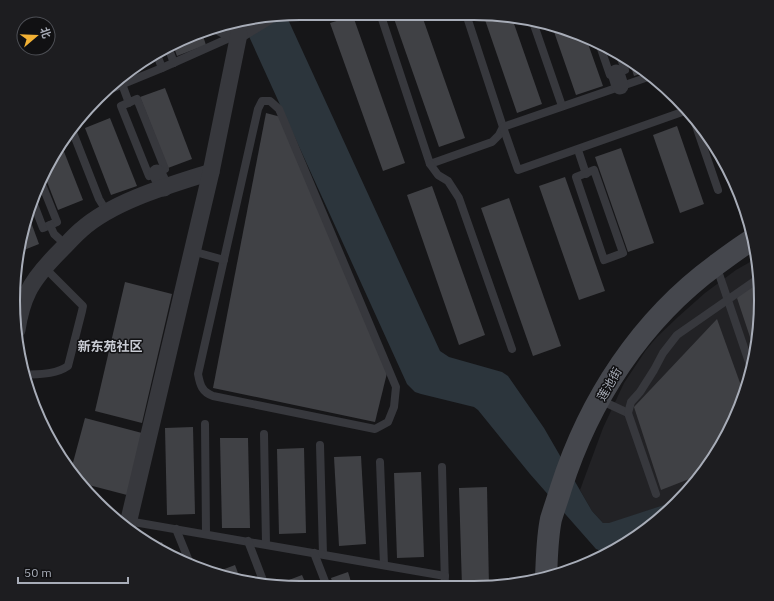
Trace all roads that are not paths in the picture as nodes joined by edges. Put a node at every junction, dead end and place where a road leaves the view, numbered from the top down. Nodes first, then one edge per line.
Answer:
1 (382, 20) edge
2 (468, 20) edge
3 (258, 23) edge
4 (535, 27) edge
5 (226, 30) edge
6 (239, 34) junction
7 (602, 51) edge
8 (170, 52) edge
9 (159, 59) edge
10 (174, 62) junction
11 (623, 63) edge
12 (162, 68) junction
13 (643, 77) edge
14 (618, 80) junction
15 (124, 83) edge
16 (122, 84) edge
17 (129, 102) junction
18 (562, 106) junction
19 (681, 112) edge
20 (503, 127) junction
21 (699, 134) edge
22 (74, 135) edge
23 (578, 150) junction
24 (430, 164) junction
25 (211, 172) junction
26 (586, 174) junction
27 (160, 180) junction
28 (43, 188) edge
29 (718, 190) dead end
30 (36, 209) edge
31 (107, 212) junction
32 (50, 225) junction
33 (748, 243) edge
34 (66, 245) junction
35 (192, 251) junction
36 (224, 260) junction
37 (716, 265) junction
38 (45, 268) junction
39 (753, 282) edge
40 (20, 295) edge
41 (728, 300) junction
42 (512, 348) dead end
43 (748, 359) edge
44 (30, 374) edge
45 (599, 400) junction
46 (628, 413) junction
47 (205, 424) dead end
48 (264, 434) dead end
49 (320, 446) dead end
50 (380, 462) dead end
51 (442, 467) dead end
52 (656, 494) dead end
53 (128, 521) edge
54 (132, 525) edge
55 (176, 529) junction
56 (206, 534) junction
57 (248, 541) junction
58 (266, 544) junction
59 (314, 553) junction
60 (323, 554) junction
61 (188, 557) edge
62 (384, 565) junction
63 (546, 571) edge
64 (445, 576) junction
65 (262, 579) edge
66 (325, 581) edge
67 (445, 581) edge

1 - 24 lane
2 - 20 lane
3 - 6 street
4 - 18 lane
5 - 6 street
6 - 10 lane
6 - 25 street
7 - 14 lane
8 - 10 lane
9 - 12 lane
10 - 12 lane
11 - 14 lane
12 - 15 lane
13 - 14 lane
14 - 18 lane
16 - 17 lane
17 - 27 lane
17 - 27 lane
18 - 20 lane
19 - 23 lane
20 - 23 lane
20 - 24 lane
21 - 29 lane
22 - 31 lane
23 - 26 lane
24 - 42 lane
25 - 27 street
25 - 35 street
26 - 26 lane
27 - 31 street
28 - 32 lane
30 - 32 lane
31 - 34 street
32 - 34 lane
33 - 37 main road, 莲池街
34 - 38 street
35 - 36 lane
35 - 53 street
36 - 36 lane
37 - 41 lane
37 - 45 main road, 莲池街
38 - 40 street
38 - 44 lane
39 - 41 lane
41 - 43 lane
41 - 46 lane
45 - 46 lane
45 - 63 main road, 莲池街
46 - 52 lane
47 - 56 lane
48 - 58 lane
49 - 60 lane
50 - 62 lane
51 - 64 lane
54 - 55 lane
55 - 56 lane
55 - 61 lane
56 - 57 lane
57 - 58 lane
57 - 65 lane
58 - 59 lane
59 - 60 lane
59 - 66 lane
60 - 62 lane
62 - 64 lane
64 - 67 lane

